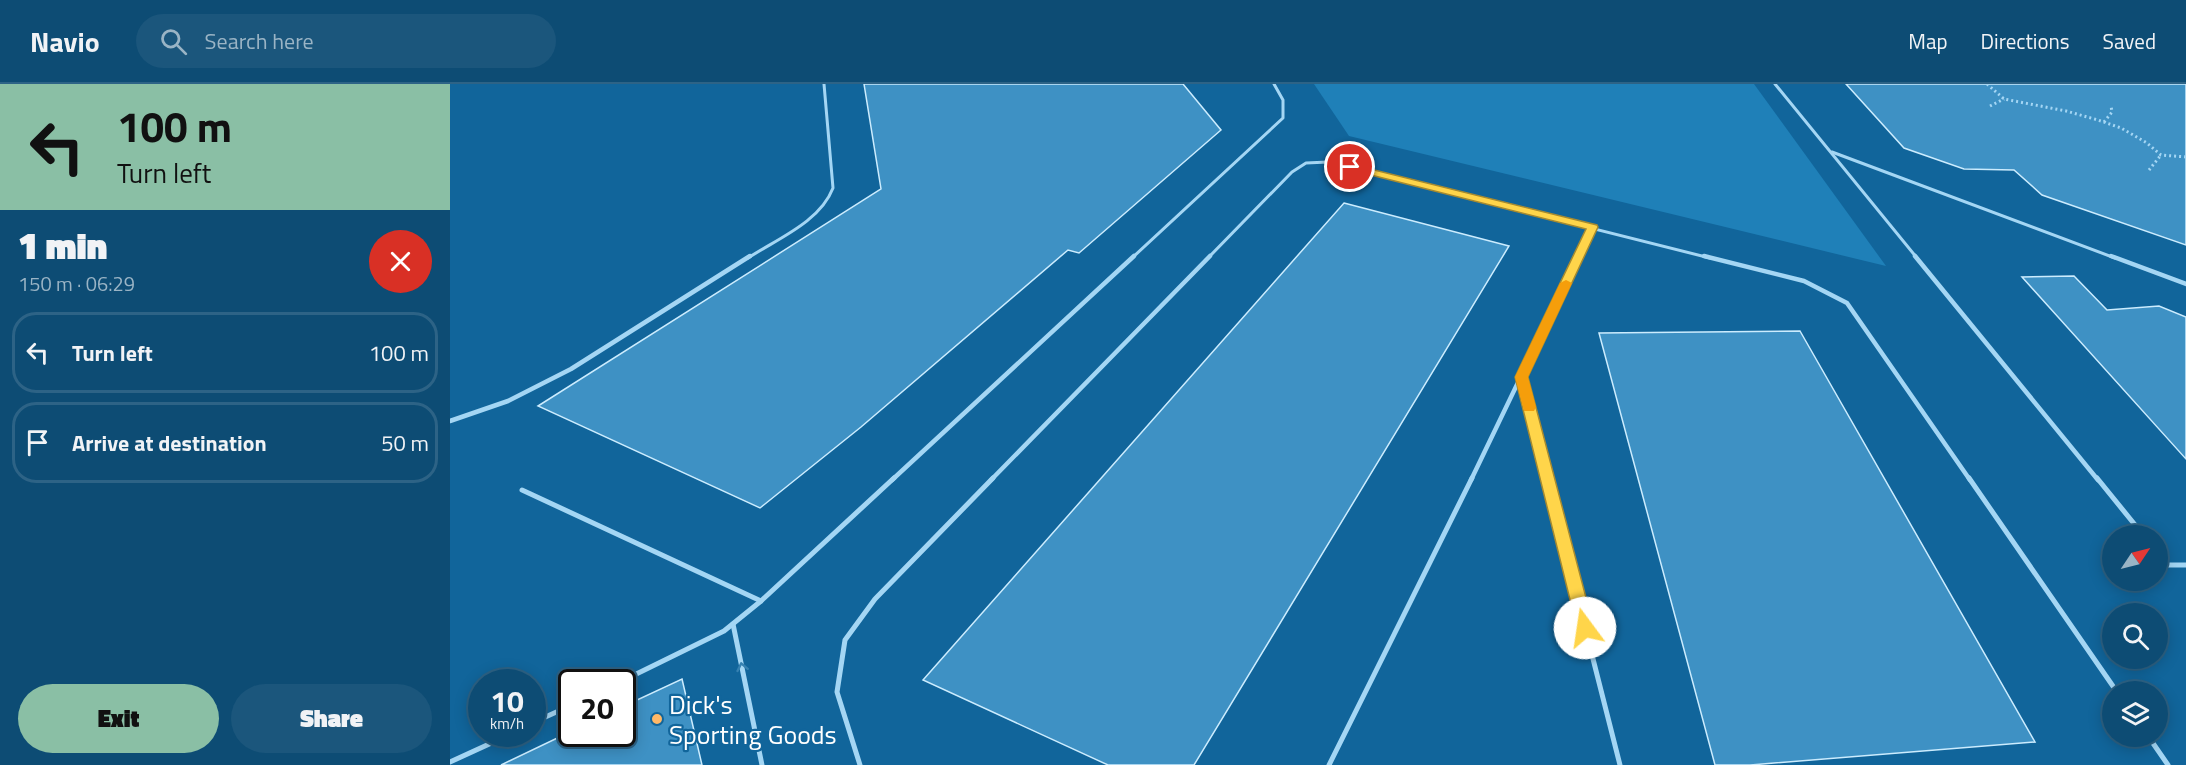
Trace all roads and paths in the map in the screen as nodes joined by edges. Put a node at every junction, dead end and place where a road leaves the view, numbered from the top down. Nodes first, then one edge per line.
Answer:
1 (824, 84) edge
2 (1274, 84) edge
3 (1775, 84) edge
4 (1987, 84) edge
5 (2004, 99) junction
6 (1990, 106) dead end
7 (2111, 106) dead end
8 (2104, 122) junction
9 (1831, 152) junction
10 (2161, 155) junction
11 (2186, 157) edge
12 (2149, 170) dead end
13 (1593, 227) junction
14 (2186, 284) edge
15 (1521, 377) junction
16 (450, 421) edge
17 (522, 490) dead end
18 (2135, 525) edge
19 (2168, 565) edge
20 (2186, 565) edge
21 (761, 601) junction
22 (733, 624) junction
23 (636, 674) edge
24 (2109, 681) edge
25 (483, 747) edge
26 (2156, 747) edge
27 (450, 762) edge
28 (762, 765) edge
29 (860, 765) edge
30 (1329, 765) edge
31 (1620, 765) edge
32 (2168, 765) edge

1 - 16 lane
2 - 21 lane
3 - 9 lane
4 - 5 path
5 - 6 path
5 - 8 path
7 - 8 path
8 - 10 path
9 - 14 lane
9 - 18 lane
10 - 11 path
10 - 12 path
13 - 15 lane
13 - 24 lane
13 - 29 lane
15 - 30 lane
15 - 31 lane
17 - 21 lane
19 - 20 lane
21 - 22 lane
22 - 23 lane
28 -> 22 lane
25 - 27 lane
26 - 32 lane

